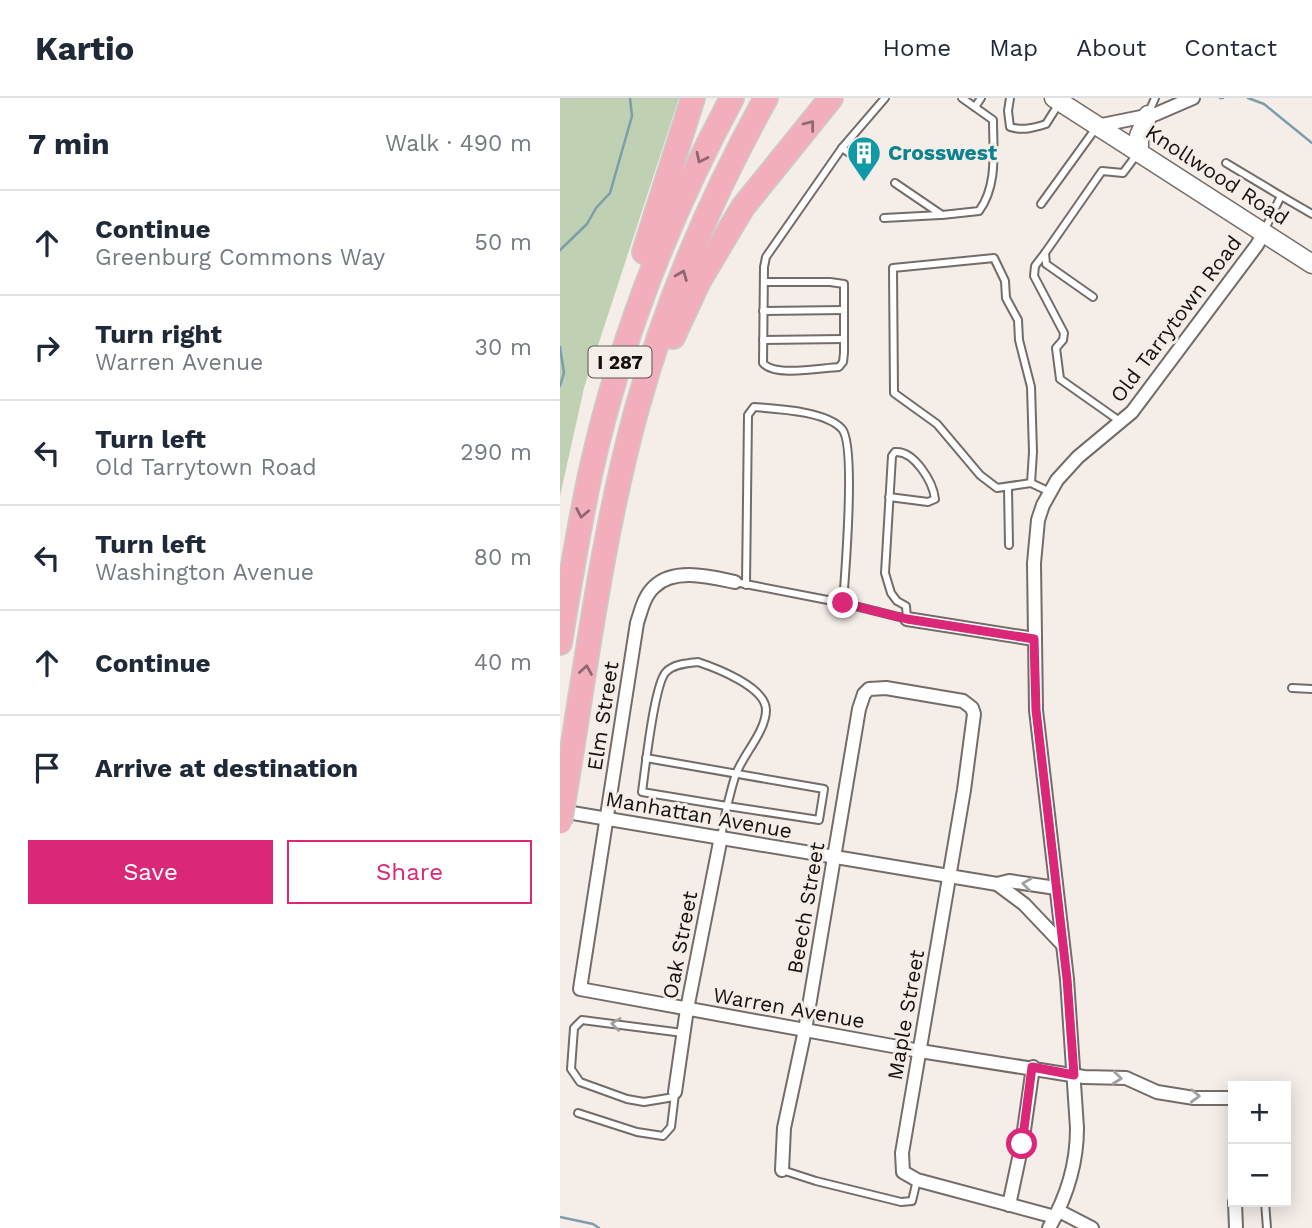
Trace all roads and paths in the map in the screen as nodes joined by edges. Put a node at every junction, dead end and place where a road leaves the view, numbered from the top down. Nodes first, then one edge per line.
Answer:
1 (693, 98) edge
2 (732, 98) edge
3 (766, 98) edge
4 (831, 98) edge
5 (885, 98) edge
6 (962, 98) edge
7 (981, 98) edge
8 (1010, 98) edge
9 (1155, 98) edge
10 (1193, 98) edge
11 (1057, 100) edge
12 (975, 107) junction
13 (1148, 115) junction
14 (1097, 126) junction
15 (842, 148) junction
16 (1139, 152) junction
17 (860, 160) dead end
18 (1226, 163) dead end
19 (895, 183) dead end
20 (1281, 196) junction
21 (1041, 204) dead end
22 (1312, 214) edge
23 (942, 215) junction
24 (884, 218) dead end
25 (1264, 232) junction
26 (1045, 253) junction
27 (1312, 264) edge
28 (764, 282) junction
29 (1093, 297) dead end
30 (844, 310) junction
31 (763, 311) junction
32 (844, 339) junction
33 (763, 340) junction
34 (1121, 423) junction
35 (590, 474) junction
36 (619, 480) junction
37 (1031, 483) junction
38 (1008, 488) junction
39 (1050, 492) junction
40 (889, 497) junction
41 (1009, 545) dead end
42 (741, 584) junction
43 (843, 603) junction
44 (907, 619) junction
45 (1034, 639) junction
46 (560, 643) edge
47 (1292, 688) dead end
48 (1312, 689) edge
49 (864, 694) joint
50 (646, 758) junction
51 (736, 773) junction
52 (562, 802) edge
53 (727, 806) junction
54 (606, 818) junction
55 (560, 822) edge
56 (721, 837) junction
57 (834, 857) junction
58 (950, 876) junction
59 (998, 884) junction
60 (1056, 888) junction
61 (1059, 913) junction
62 (1037, 916) junction
63 (1063, 945) junction
64 (580, 989) joint
65 (687, 1009) junction
66 (805, 1030) junction
67 (683, 1033) junction
68 (919, 1051) junction
69 (1032, 1067) junction
70 (1074, 1075) junction
71 (675, 1095) junction
72 (1228, 1098) edge
73 (578, 1113) dead end
74 (782, 1170) joint
75 (918, 1180) junction
76 (1009, 1205) junction
77 (1235, 1207) edge
78 (1265, 1207) edge
79 (1054, 1219) edge
80 (1092, 1228) edge
81 (1236, 1228) edge
82 (1267, 1228) edge

1 - 35 highway
2 -> 35 highway, I 287
36 -> 3 highway, I 287
36 -> 4 highway
5 - 15 lane
6 - 12 lane
7 - 12 lane
8 - 11 lane
9 - 13 lane
10 - 13 street, Knollwood Road
11 - 14 main road, Knollwood Road
12 - 23 lane
13 - 14 street, Knollwood Road
13 - 16 main road
14 - 16 main road, Knollwood Road
14 - 21 lane
15 - 17 lane
15 - 28 lane
16 - 25 main road, Knollwood Road
16 - 26 lane
18 - 20 lane
19 - 23 lane
20 - 22 lane
20 - 25 lane
23 - 24 lane
25 - 27 main road, Knollwood Road
25 - 34 street, Old Tarrytown Road
26 - 29 lane
26 - 34 lane
28 - 30 lane
28 - 31 lane
30 - 31 lane
30 - 32 lane
31 - 33 lane
32 - 33 lane
32 - 33 lane
34 - 39 street, Old Tarrytown Road
35 -> 46 highway, I 287
52 -> 36 highway, I 287
37 - 38 lane
37 - 38 lane
37 - 39 lane
38 - 41 lane
39 - 45 street, Old Tarrytown Road
40 - 40 lane
40 - 44 lane
42 - 43 lane
42 - 43 lane
42 - 54 street, Elm Street
43 - 44 lane
44 - 45 street
45 - 60 street, Old Tarrytown Road
47 - 48 lane
49 - 57 street, Beech Street
49 - 58 street, Maple Street
50 - 51 lane
50 - 51 lane, Oak Street
50 - 53 lane, Oak Street
51 - 53 lane, Oak Street
51 - 53 lane
52 - 54 street, Manhattan Avenue
52 - 55 highway, I 287, bridge
53 - 56 lane, Oak Street
54 - 56 street, Manhattan Avenue
54 - 64 street, Elm Street
56 - 57 street, Manhattan Avenue
56 - 65 street, Oak Street
57 - 58 street, Manhattan Avenue
57 - 66 street, Beech Street
58 - 59 street, Manhattan Avenue
58 - 68 street, Maple Street
60 -> 59 street, Manhattan Avenue
59 - 62 street, Manhattan Avenue
60 - 61 street, Old Tarrytown Road
61 - 62 street
61 - 63 street, Old Tarrytown Road
62 - 63 street, Manhattan Avenue
63 - 70 street, Old Tarrytown Road
64 - 65 street, Warren Avenue
65 - 66 street, Warren Avenue
65 - 67 street, Oak Street
66 - 68 street, Warren Avenue
66 - 74 street, Beech Street
67 - 71 street, Oak Street
67 -> 71 lane
68 - 69 street, Warren Avenue
68 - 75 street, Maple Street
69 - 70 street, Warren Avenue
69 - 76 street
70 -> 72 street, Warren Avenue
70 - 79 street, Old Tarrytown Road
71 - 73 lane
74 - 75 lane
75 - 76 street
76 - 79 street
77 - 81 street
78 - 82 lane
79 - 80 street

